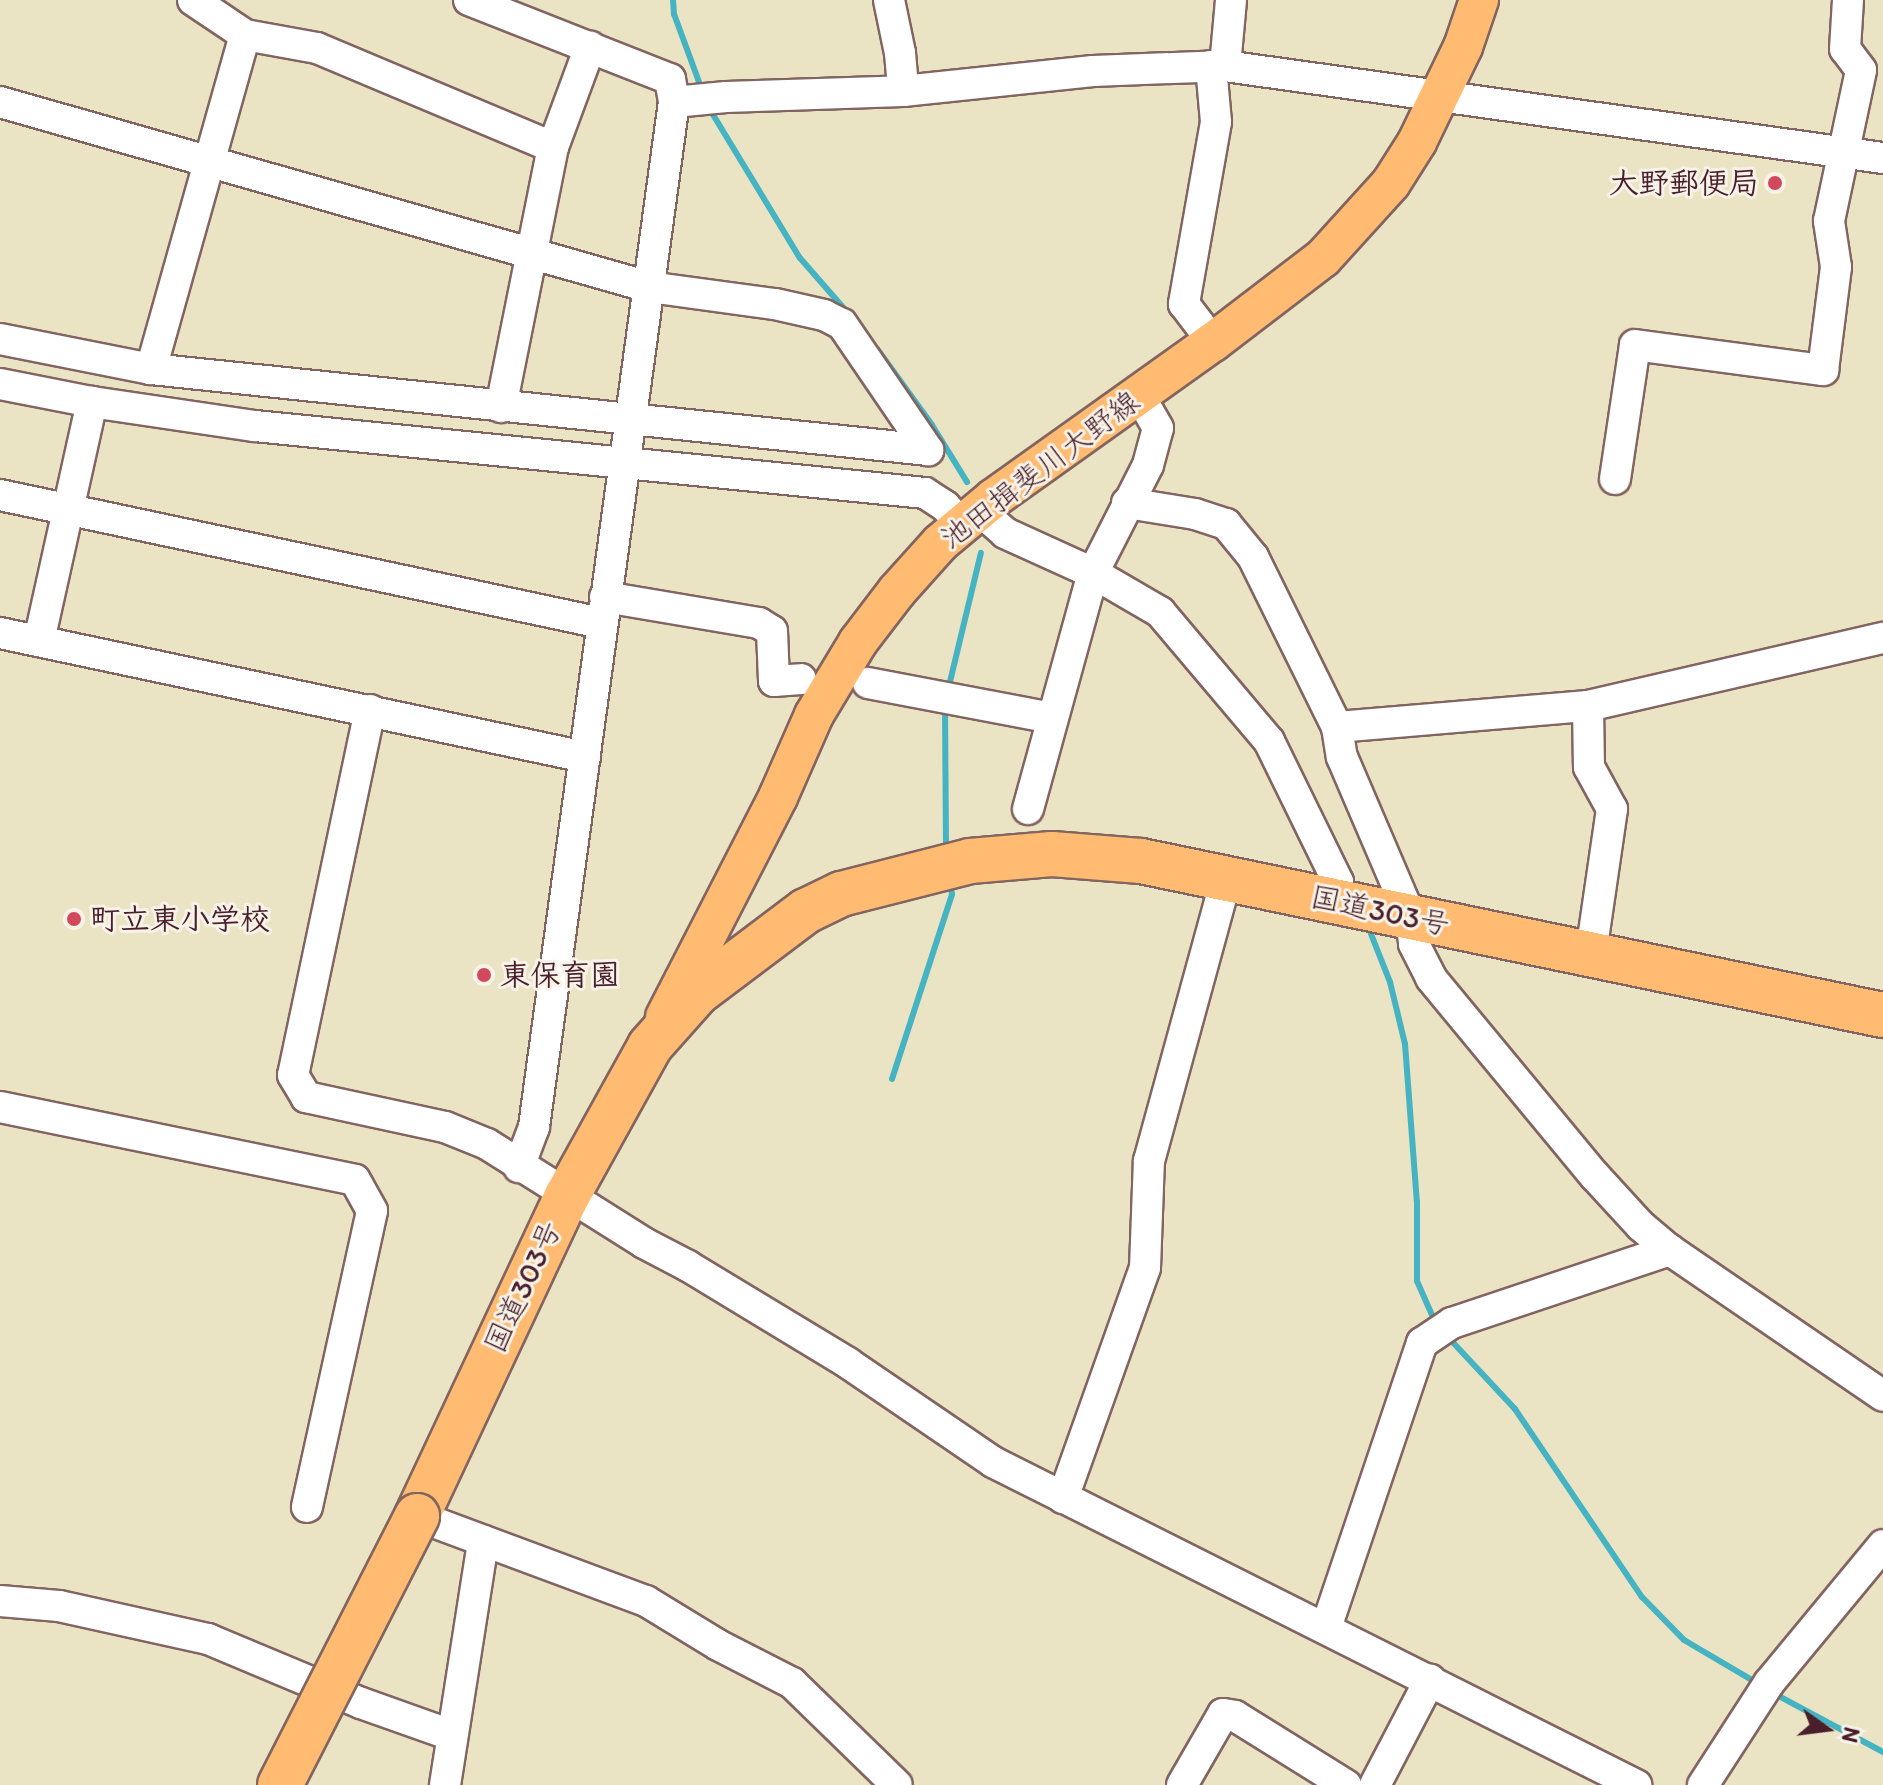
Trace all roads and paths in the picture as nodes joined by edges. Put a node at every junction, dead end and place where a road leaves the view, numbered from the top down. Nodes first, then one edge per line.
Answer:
1 (193, 0) edge
2 (469, 0) edge
3 (889, 0) edge
4 (1231, 0) edge
5 (1479, 0) edge
6 (1848, 0) edge
7 (245, 35) junction
8 (590, 47) junction
9 (1218, 66) junction
10 (903, 91) junction
11 (1441, 97) junction
12 (695, 100) junction
13 (0, 102) edge
14 (553, 147) junction
15 (1843, 152) junction
16 (1883, 158) edge
17 (208, 162) junction
18 (532, 254) junction
19 (649, 287) junction
20 (0, 339) edge
21 (1213, 342) junction
22 (151, 369) junction
23 (0, 384) edge
24 (1139, 395) junction
25 (92, 402) junction
26 (501, 407) junction
27 (630, 421) junction
28 (624, 464) junction
29 (1615, 479) dead end
30 (0, 495) edge
31 (1127, 503) junction
32 (68, 509) junction
33 (971, 517) junction
34 (1093, 573) junction
35 (603, 610) junction
36 (0, 633) edge
37 (1883, 638) edge
38 (39, 641) junction
39 (801, 679) dead end
40 (868, 683) dead end
41 (1588, 706) junction
42 (370, 710) junction
43 (1052, 718) junction
44 (1337, 727) junction
45 (585, 757) junction
46 (1028, 809) dead end
47 (1226, 879) junction
48 (877, 886) junction
49 (1339, 902) junction
50 (1411, 918) junction
51 (1591, 953) junction
52 (1883, 1015) edge
53 (650, 1046) junction
54 (0, 1107) edge
55 (519, 1167) junction
56 (575, 1200) junction
57 (1670, 1250) junction
58 (1883, 1396) edge
59 (1063, 1498) junction
60 (307, 1507) dead end
61 (422, 1518) junction
62 (483, 1541) junction
63 (1878, 1558) edge
64 (0, 1601) edge
65 (1326, 1628) junction
66 (1430, 1680) junction
67 (451, 1735) junction
68 (1331, 1781) edge
69 (280, 1785) edge
70 (294, 1785) edge
71 (445, 1785) edge
72 (897, 1785) edge
73 (1182, 1785) edge
74 (1375, 1785) edge
75 (1636, 1785) edge
76 (1703, 1785) edge

1 - 7 street
2 - 8 street
3 - 10 street
4 - 9 street
5 - 11 main road, 池田揖斐川大野線
6 - 15 street
7 - 14 street
7 - 17 street
8 - 12 street
8 - 14 street
9 - 10 street
9 - 11 street
9 - 21 street
10 - 12 street
11 - 15 street
11 - 21 main road, 池田揖斐川大野線
12 - 19 street
13 - 17 street
14 - 18 street
15 - 16 street
15 - 29 street
17 - 18 street
17 - 22 street
18 - 19 street
18 - 26 street
19 - 27 street
19 - 27 street
20 - 22 street
21 - 24 main road, 池田揖斐川大野線
22 - 26 street
23 - 25 street
24 - 31 street
24 - 33 main road, 池田揖斐川大野線
25 - 28 street
25 - 32 street
26 - 27 street
27 - 28 street
28 - 33 street
28 - 35 street
30 - 32 street
31 - 34 street
31 - 44 street
32 - 35 street
32 - 38 street
33 - 34 street
33 - 53 main road, 池田揖斐川大野線
34 - 43 street
34 - 49 street
35 - 39 street
35 - 45 street
36 - 38 street
37 - 41 street
38 - 42 street
40 - 43 street
41 - 44 street
41 - 51 street
42 - 45 street
42 - 55 street
43 - 46 street
44 - 50 street
45 - 55 street
47 - 48 highway, 国道303号
47 - 49 highway, 国道303号
47 - 59 street
48 - 53 highway, 国道303号
48 - 56 highway, 国道303号
49 - 50 highway, 国道303号
50 - 51 highway, 国道303号
50 - 57 street
51 - 52 highway, 国道303号
53 - 56 highway, 国道303号
54 - 60 street
55 - 56 street
56 - 59 street
56 - 61 highway, 国道303号
57 - 58 street
57 - 65 street
59 - 65 street
61 - 62 street
61 - 69 highway, 国道303号, bridge
61 - 70 highway, 国道303号
62 - 67 street
62 - 72 street
63 - 76 street
64 - 67 street
65 - 66 street
66 - 74 street
66 - 75 street
67 - 71 street
68 - 73 street

